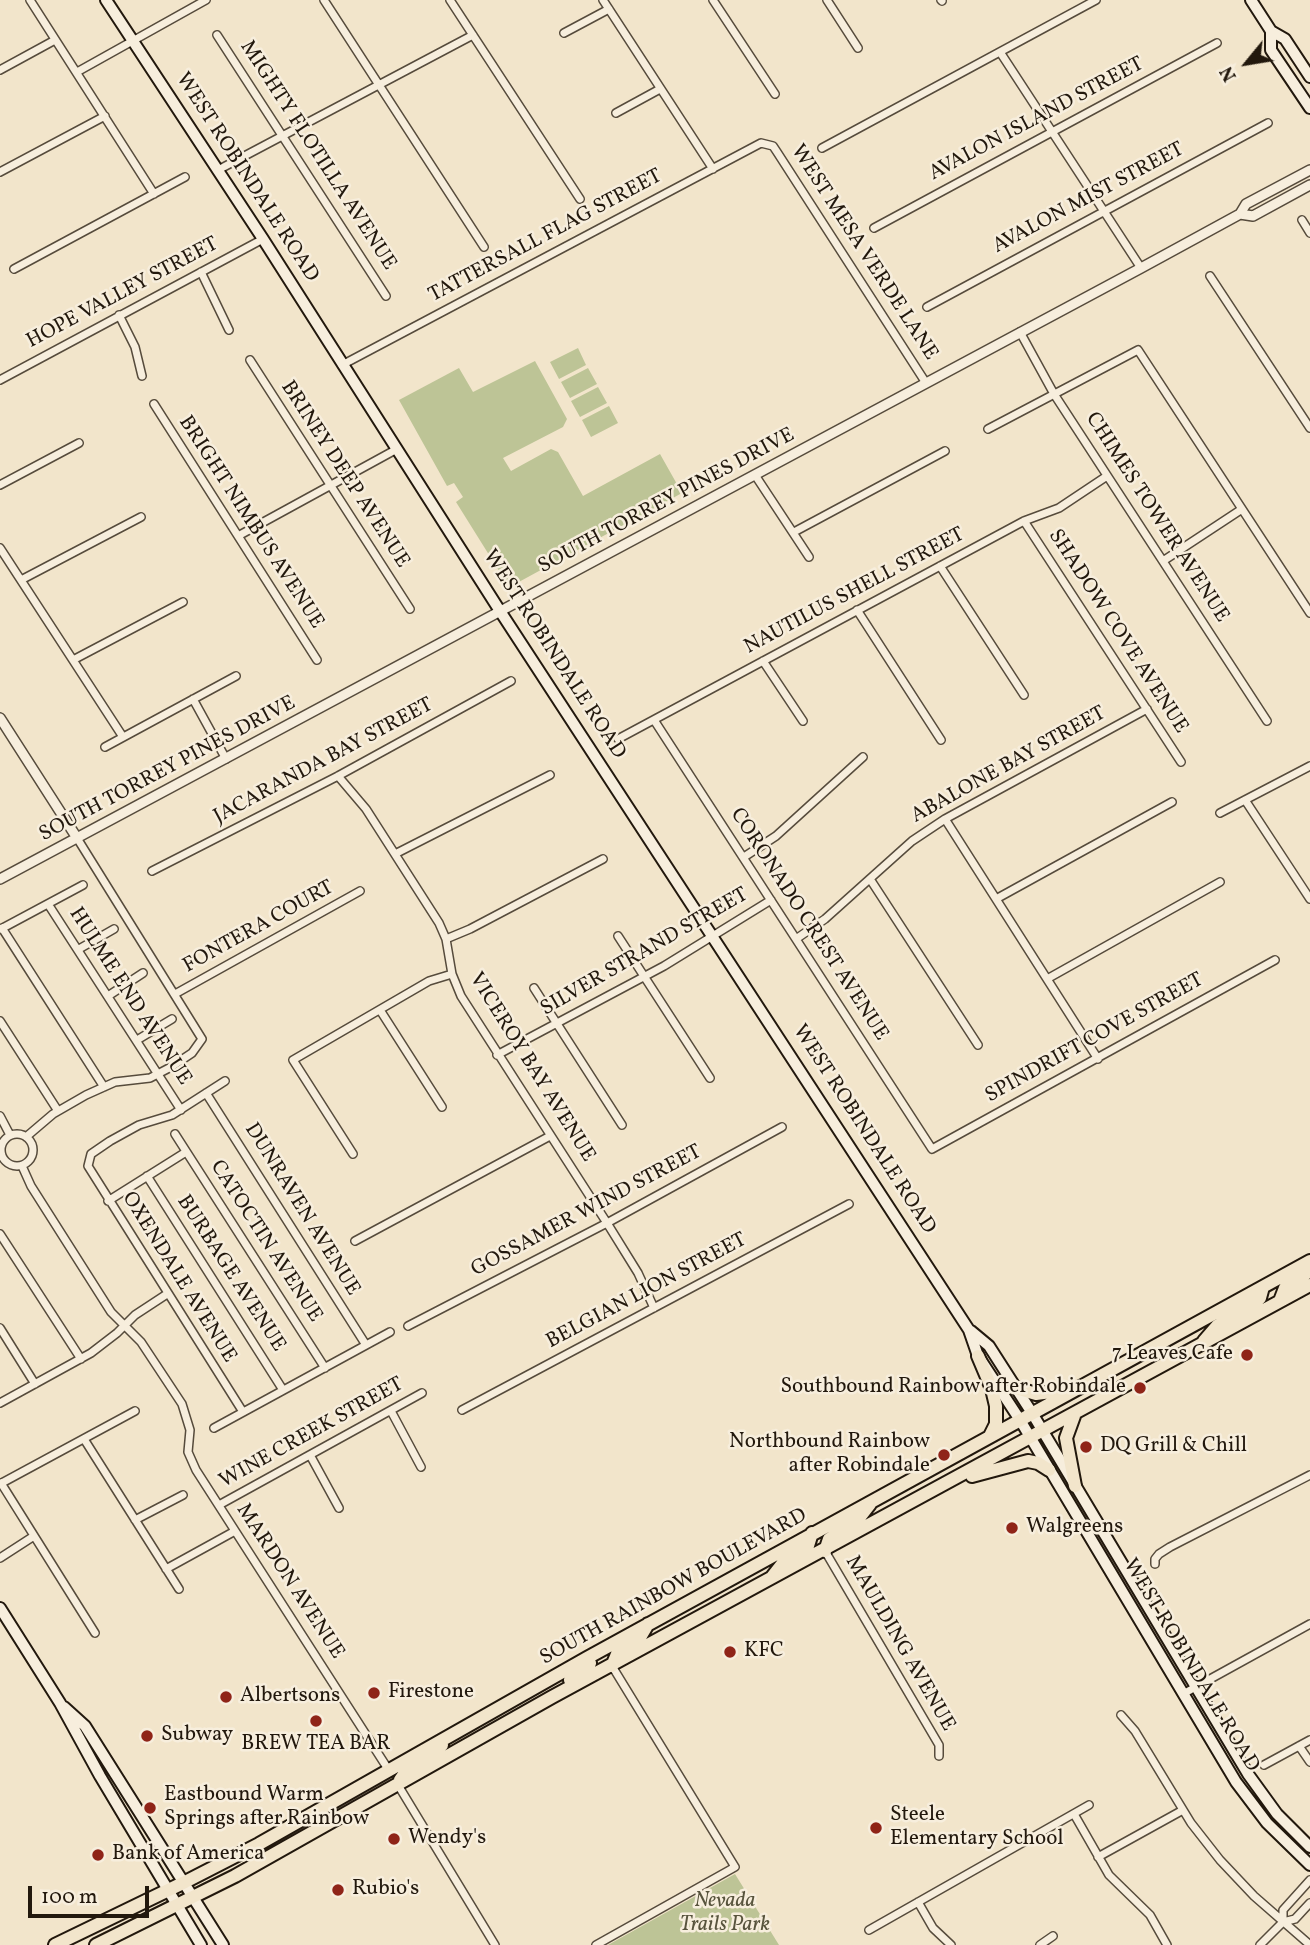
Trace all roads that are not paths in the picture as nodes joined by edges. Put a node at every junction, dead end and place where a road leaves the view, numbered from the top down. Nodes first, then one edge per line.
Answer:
1 (30, 0) edge
2 (106, 0) edge
3 (206, 0) edge
4 (324, 0) edge
5 (450, 0) edge
6 (603, 0) edge
7 (713, 0) edge
8 (827, 0) edge
9 (1097, 0) edge
10 (1251, 0) edge
11 (609, 9) junction
12 (1271, 31) junction
13 (564, 33) dead end
14 (217, 35) dead end
15 (473, 35) junction
16 (55, 40) junction
17 (134, 41) junction
18 (1217, 43) dead end
19 (858, 48) dead end
20 (1000, 52) junction
21 (0, 70) edge
22 (77, 72) junction
23 (1310, 77) edge
24 (379, 85) junction
25 (660, 89) junction
26 (775, 94) dead end
27 (1310, 108) edge
28 (616, 113) dead end
29 (105, 116) junction
30 (1268, 123) dead end
31 (1052, 131) junction
32 (283, 136) junction
33 (768, 144) joint
34 (822, 148) dead end
35 (713, 169) junction
36 (218, 170) junction
37 (1310, 170) edge
38 (0, 172) edge
39 (185, 177) dead end
40 (1310, 185) edge
41 (154, 194) junction
42 (580, 198) dead end
43 (1104, 211) junction
44 (1240, 214) junction
45 (1302, 220) dead end
46 (874, 228) dead end
47 (1310, 233) edge
48 (263, 239) junction
49 (484, 247) dead end
50 (1141, 268) junction
51 (14, 269) dead end
52 (201, 272) junction
53 (1210, 276) dead end
54 (386, 296) dead end
55 (927, 307) dead end
56 (119, 315) junction
57 (229, 330) dead end
58 (1020, 332) junction
59 (250, 360) dead end
60 (342, 365) junction
61 (142, 376) dead end
62 (0, 380) edge
63 (926, 383) junction
64 (1054, 394) junction
65 (154, 404) dead end
66 (1310, 428) edge
67 (988, 429) dead end
68 (79, 443) dead end
69 (397, 449) junction
70 (945, 451) dead end
71 (755, 475) junction
72 (1107, 476) junction
73 (0, 485) edge
74 (331, 486) junction
75 (1242, 509) junction
76 (141, 517) dead end
77 (1024, 521) junction
78 (794, 532) junction
79 (238, 536) junction
80 (0, 548) edge
81 (809, 556) dead end
82 (1163, 561) junction
83 (940, 566) junction
84 (21, 580) junction
85 (183, 602) dead end
86 (410, 609) dead end
87 (857, 610) junction
88 (500, 611) junction
89 (1310, 613) edge
90 (73, 660) junction
91 (317, 660) dead end
92 (762, 661) junction
93 (236, 676) dead end
94 (511, 681) dead end
95 (1024, 695) dead end
96 (193, 699) junction
97 (1147, 709) junction
98 (0, 718) edge
99 (653, 720) junction
100 (803, 721) dead end
101 (1267, 721) dead end
102 (123, 737) junction
103 (618, 739) dead end
104 (941, 740) dead end
105 (105, 747) dead end
106 (863, 757) dead end
107 (226, 759) junction
108 (1181, 762) dead end
109 (1310, 766) edge
110 (550, 775) dead end
111 (338, 776) junction
112 (1245, 800) junction
113 (1172, 802) dead end
114 (1220, 813) dead end
115 (944, 819) junction
116 (77, 838) junction
117 (395, 854) junction
118 (744, 857) junction
119 (603, 859) dead end
120 (152, 872) dead end
121 (0, 879) edge
122 (870, 879) junction
123 (1220, 882) dead end
124 (83, 885) dead end
125 (360, 891) dead end
126 (1310, 898) edge
127 (996, 899) junction
128 (771, 900) junction
129 (48, 904) junction
130 (1, 929) edge
131 (114, 929) dead end
132 (618, 936) dead end
133 (715, 936) junction
134 (446, 939) junction
135 (796, 939) junction
136 (79, 949) junction
137 (1275, 960) dead end
138 (143, 973) dead end
139 (452, 974) junction
140 (644, 976) junction
141 (1047, 979) junction
142 (534, 988) dead end
143 (175, 994) junction
144 (108, 996) junction
145 (380, 1010) junction
146 (172, 1019) dead end
147 (0, 1021) edge
148 (557, 1024) junction
149 (137, 1040) junction
150 (978, 1045) dead end
151 (498, 1055) junction
152 (1098, 1059) junction
153 (158, 1073) junction
154 (710, 1078) dead end
155 (225, 1081) dead end
156 (104, 1087) junction
157 (206, 1093) junction
158 (442, 1107) dead end
159 (181, 1110) junction
160 (58, 1111) junction
161 (0, 1116) edge
162 (622, 1125) dead end
163 (782, 1127) dead end
164 (175, 1134) dead end
165 (10, 1135) junction
166 (550, 1136) junction
167 (26, 1137) junction
168 (932, 1149) joint
169 (186, 1152) junction
170 (353, 1154) dead end
171 (2, 1163) edge
172 (22, 1166) junction
173 (147, 1176) junction
174 (108, 1201) junction
175 (849, 1204) dead end
176 (607, 1223) junction
177 (0, 1234) edge
178 (355, 1241) dead end
179 (1310, 1261) edge
180 (1310, 1271) edge
181 (1310, 1285) edge
182 (1263, 1287) junction
183 (167, 1294) junction
184 (1280, 1301) junction
185 (654, 1308) junction
186 (124, 1325) junction
187 (408, 1326) dead end
188 (0, 1328) edge
189 (969, 1330) junction
190 (390, 1332) dead end
191 (366, 1345) junction
192 (1199, 1347) junction
193 (978, 1356) junction
194 (81, 1359) junction
195 (325, 1368) junction
196 (35, 1384) junction
197 (1016, 1388) junction
198 (1077, 1389) junction
199 (283, 1390) junction
200 (422, 1394) dead end
201 (0, 1403) edge
202 (462, 1410) dead end
203 (135, 1411) dead end
204 (391, 1411) junction
205 (243, 1412) junction
206 (1032, 1413) junction
207 (1075, 1415) junction
208 (1020, 1420) junction
209 (214, 1428) dead end
210 (1043, 1432) junction
211 (990, 1436) junction
212 (1030, 1438) junction
213 (84, 1439) junction
214 (310, 1455) junction
215 (421, 1467) dead end
216 (1049, 1470) junction
217 (1310, 1475) edge
218 (948, 1482) junction
219 (1, 1483) edge
220 (1075, 1486) junction
221 (183, 1495) dead end
222 (872, 1501) junction
223 (219, 1505) junction
224 (339, 1508) dead end
225 (135, 1520) junction
226 (235, 1531) junction
227 (812, 1533) junction
228 (34, 1536) junction
229 (1095, 1546) junction
230 (825, 1551) junction
231 (0, 1558) edge
232 (1155, 1564) dead end
233 (166, 1569) junction
234 (770, 1581) junction
235 (1131, 1581) junction
236 (179, 1589) dead end
237 (0, 1608) edge
238 (649, 1624) junction
239 (1310, 1624) edge
240 (95, 1633) dead end
241 (587, 1658) junction
242 (612, 1666) junction
243 (1196, 1689) junction
244 (1183, 1694) junction
245 (552, 1697) junction
246 (60, 1703) junction
247 (1121, 1715) dead end
248 (74, 1730) junction
249 (458, 1731) junction
250 (1310, 1740) edge
251 (1299, 1746) junction
252 (939, 1756) dead end
253 (1310, 1762) edge
254 (1264, 1765) dead end
255 (388, 1769) junction
256 (119, 1778) junction
257 (398, 1784) junction
258 (1089, 1805) dead end
259 (1183, 1810) junction
260 (1074, 1814) junction
261 (332, 1821) junction
262 (1310, 1847) edge
263 (1098, 1857) junction
264 (1310, 1865) edge
265 (1310, 1880) edge
266 (185, 1882) junction
267 (169, 1891) junction
268 (194, 1897) junction
269 (918, 1902) junction
270 (1310, 1903) edge
271 (178, 1905) junction
272 (1283, 1922) junction
273 (869, 1930) dead end
274 (1053, 1936) dead end
275 (55, 1945) edge
276 (96, 1945) edge
277 (201, 1945) edge
278 (223, 1945) edge
279 (495, 1945) edge
280 (597, 1945) edge
281 (951, 1945) edge
282 (1040, 1945) edge
283 (1167, 1945) edge
284 (1260, 1945) edge
285 (1310, 1945) edge

1 - 16 street
2 - 17 main road, WEST ROBINDALE ROAD
3 - 17 street
4 - 24 street
5 - 15 street
6 - 11 street
7 - 26 street
8 - 19 street
9 - 20 street
10 - 12 main road
11 - 13 street
11 - 25 street
12 - 23 main road
12 - 27 main road
14 - 32 street, MIGHTY FLOTILLA AVENUE
15 - 24 street
15 - 42 street
16 - 21 street
16 - 22 street
17 - 22 street
17 - 36 main road, WEST ROBINDALE ROAD
18 - 31 street, AVALON ISLAND STREET
20 - 31 street
20 - 34 street
22 - 29 street
24 - 32 street
24 - 49 street
25 - 28 street
25 - 35 street
29 - 38 street
29 - 41 street
30 - 43 street, AVALON MIST STREET
31 - 43 street
31 - 46 street, AVALON ISLAND STREET
32 - 36 street
32 - 54 street, MIGHTY FLOTILLA AVENUE
33 - 35 street, TATTERSALL FLAG STREET
33 - 63 street, WEST MESA VERDE LANE
35 - 60 street, TATTERSALL FLAG STREET
36 - 48 main road, WEST ROBINDALE ROAD
37 - 44 street, SOUTH TORREY PINES DRIVE
39 - 41 street
40 - 44 street, SOUTH TORREY PINES DRIVE
41 - 51 street
43 - 50 street
43 - 55 street, AVALON MIST STREET
44 - 50 street, SOUTH TORREY PINES DRIVE
45 - 47 street
48 - 52 street, HOPE VALLEY STREET
48 - 60 main road, WEST ROBINDALE ROAD
50 - 58 street, SOUTH TORREY PINES DRIVE
52 - 56 street, HOPE VALLEY STREET
52 - 57 street
53 - 66 street
56 - 61 street
56 - 62 street, HOPE VALLEY STREET
58 - 63 street, SOUTH TORREY PINES DRIVE
58 - 64 street, CHIMES TOWER AVENUE
59 - 74 street, BRINEY DEEP AVENUE
60 - 69 main road, WEST ROBINDALE ROAD
63 - 71 street, SOUTH TORREY PINES DRIVE
64 - 67 street
64 - 72 street, CHIMES TOWER AVENUE
64 - 75 street
65 - 79 street, BRIGHT NIMBUS AVENUE
68 - 73 street
69 - 74 street
69 - 88 main road, WEST ROBINDALE ROAD
70 - 78 street
71 - 78 street
71 - 88 street, SOUTH TORREY PINES DRIVE
72 - 77 street, NAUTILUS SHELL STREET
72 - 82 street, CHIMES TOWER AVENUE
74 - 79 street
74 - 86 street, BRINEY DEEP AVENUE
75 - 82 street
75 - 89 street
76 - 84 street
77 - 83 street, NAUTILUS SHELL STREET
77 - 97 street, SHADOW COVE AVENUE
78 - 81 street
79 - 91 street, BRIGHT NIMBUS AVENUE
80 - 84 street
82 - 101 street, CHIMES TOWER AVENUE
83 - 87 street, NAUTILUS SHELL STREET
83 - 95 street
84 - 90 street
85 - 90 street
87 - 92 street, NAUTILUS SHELL STREET
87 - 104 street
88 - 107 street, SOUTH TORREY PINES DRIVE
88 - 133 main road, WEST ROBINDALE ROAD
90 - 102 street
92 - 99 street, NAUTILUS SHELL STREET
92 - 100 street
93 - 96 street
94 - 111 street, JACARANDA BAY STREET
96 - 102 street
96 - 107 street
97 - 108 street, SHADOW COVE AVENUE
97 - 115 street, ABALONE BAY STREET
98 - 116 street
99 - 103 street, NAUTILUS SHELL STREET
99 - 118 street, CORONADO CREST AVENUE
102 - 105 street
106 - 118 street
107 - 116 street, SOUTH TORREY PINES DRIVE
109 - 112 street
110 - 117 street
111 - 117 street, VICEROY BAY AVENUE
111 - 120 street, JACARANDA BAY STREET
112 - 114 street
112 - 126 street
113 - 127 street
115 - 122 street, ABALONE BAY STREET
115 - 127 street
116 - 121 street, SOUTH TORREY PINES DRIVE
116 - 143 street
117 - 134 street, VICEROY BAY AVENUE
118 - 128 street, CORONADO CREST AVENUE
119 - 134 street
122 - 135 street, ABALONE BAY STREET
122 - 150 street
123 - 141 street
124 - 129 street
125 - 143 street, FONTERA COURT
127 - 141 street
128 - 133 street, SILVER STRAND STREET
128 - 135 street, CORONADO CREST AVENUE
129 - 130 street
129 - 136 street, HULME END AVENUE
130 - 156 street
131 - 136 street
132 - 140 street
133 - 140 street, SILVER STRAND STREET
133 - 189 main road, WEST ROBINDALE ROAD
134 - 139 street, VICEROY BAY AVENUE
135 - 168 street, CORONADO CREST AVENUE
136 - 144 street, HULME END AVENUE
137 - 152 street, SPINDRIFT COVE STREET
138 - 144 street
139 - 145 street
139 - 151 street, VICEROY BAY AVENUE
140 - 148 street, SILVER STRAND STREET
140 - 154 street
141 - 152 street
142 - 148 street
143 - 153 street
144 - 149 street, HULME END AVENUE
145 - 158 street
145 - 170 street
146 - 149 street
147 - 160 street
148 - 151 street, SILVER STRAND STREET
148 - 162 street
149 - 153 street, HULME END AVENUE
151 - 166 street, VICEROY BAY AVENUE
152 - 168 street, SPINDRIFT COVE STREET
153 - 156 street
153 - 159 street, HULME END AVENUE
155 - 157 street
156 - 160 street
157 - 159 street
157 - 191 street, DUNRAVEN AVENUE
159 - 174 street, OXENDALE AVENUE
160 - 167 street
161 - 165 street
163 - 176 street, GOSSAMER WIND STREET
164 - 169 street, CATOCTIN AVENUE
165 - 167 street
165 - 171 street
166 - 176 street, VICEROY BAY AVENUE
166 - 178 street
167 - 172 street
169 - 173 street
169 - 195 street, CATOCTIN AVENUE
171 - 172 street
172 - 186 street, MARDON AVENUE
173 - 174 street
173 - 199 street, BURBAGE AVENUE
174 - 183 street, OXENDALE AVENUE
175 - 185 street, BELGIAN LION STREET
176 - 185 street, VICEROY BAY AVENUE
176 - 187 street, GOSSAMER WIND STREET
177 - 194 street
179 - 182 main road, SOUTH RAINBOW BOULEVARD
180 - 184 main road
181 - 184 main road, SOUTH RAINBOW BOULEVARD
182 - 192 main road
182 - 198 main road, SOUTH RAINBOW BOULEVARD
183 - 186 street
183 - 205 street, OXENDALE AVENUE
184 - 192 main road, SOUTH RAINBOW BOULEVARD
185 - 202 street, BELGIAN LION STREET
186 - 194 street
186 - 223 street, MARDON AVENUE
188 - 196 street
189 - 193 main road, WEST ROBINDALE ROAD
189 - 197 main road, WEST ROBINDALE ROAD
190 - 191 street
191 - 195 street
192 - 207 main road, SOUTH RAINBOW BOULEVARD
193 - 208 main road, WEST ROBINDALE ROAD
193 - 211 main road
194 - 196 street
195 - 199 street
196 - 201 street
197 - 198 main road
197 - 206 main road, WEST ROBINDALE ROAD
198 - 206 main road, SOUTH RAINBOW BOULEVARD
199 - 205 street
200 - 204 street, WINE CREEK STREET
203 - 213 street
204 - 214 street, WINE CREEK STREET
204 - 215 street
205 - 209 street
206 - 208 main road, SOUTH RAINBOW BOULEVARD
206 - 210 main road, WEST ROBINDALE ROAD
207 - 210 main road, SOUTH RAINBOW BOULEVARD
207 - 220 main road
208 - 211 main road, SOUTH RAINBOW BOULEVARD
208 - 212 main road, WEST ROBINDALE ROAD
210 - 212 main road, SOUTH RAINBOW BOULEVARD
210 - 220 main road, WEST ROBINDALE ROAD
211 - 222 main road, SOUTH RAINBOW BOULEVARD
212 - 216 main road, WEST ROBINDALE ROAD
212 - 218 main road, SOUTH RAINBOW BOULEVARD
213 - 219 street
213 - 225 street
214 - 223 street, WINE CREEK STREET
214 - 224 street
216 - 218 main road
216 - 229 main road, WEST ROBINDALE ROAD
217 - 232 street
218 - 230 main road, SOUTH RAINBOW BOULEVARD
219 - 228 street
220 - 235 main road, WEST ROBINDALE ROAD
221 - 225 street
222 - 227 main road, SOUTH RAINBOW BOULEVARD
222 - 230 main road
223 - 226 street, MARDON AVENUE
225 - 233 street
226 - 233 street
226 - 255 street, MARDON AVENUE
227 - 234 main road
227 - 238 main road, SOUTH RAINBOW BOULEVARD
228 - 231 street
228 - 240 street
229 - 235 main road
229 - 244 main road, WEST ROBINDALE ROAD
230 - 234 main road, SOUTH RAINBOW BOULEVARD
230 - 252 street, MAULDING AVENUE
233 - 236 street
234 - 242 main road, SOUTH RAINBOW BOULEVARD
235 - 243 main road, WEST ROBINDALE ROAD
237 - 246 main road
238 - 241 main road, SOUTH RAINBOW BOULEVARD
238 - 242 main road
239 - 243 street
241 - 245 main road
241 - 249 main road, SOUTH RAINBOW BOULEVARD
242 - 245 main road, SOUTH RAINBOW BOULEVARD
242 - 280 street
243 - 244 street
243 - 262 main road, WEST ROBINDALE ROAD
244 - 264 main road, WEST ROBINDALE ROAD
245 - 257 main road, SOUTH RAINBOW BOULEVARD
246 - 248 main road
246 - 256 main road
247 - 259 street
248 - 256 main road
248 - 267 main road
249 - 255 main road, SOUTH RAINBOW BOULEVARD
249 - 257 main road
250 - 251 street
251 - 253 street
251 - 254 street
255 - 261 main road
255 - 266 main road, SOUTH RAINBOW BOULEVARD
256 - 266 main road
257 - 261 main road, SOUTH RAINBOW BOULEVARD
257 - 279 street
258 - 260 street
259 - 263 street
259 - 272 street
260 - 263 street
260 - 269 street
261 - 268 main road, SOUTH RAINBOW BOULEVARD
263 - 283 street
265 - 272 street
266 - 267 main road, SOUTH RAINBOW BOULEVARD
266 - 268 main road
267 - 271 main road
267 - 275 main road, SOUTH RAINBOW BOULEVARD
268 - 271 main road, SOUTH RAINBOW BOULEVARD
268 - 278 main road
269 - 273 street
269 - 281 street
270 - 272 street
271 - 276 main road, SOUTH RAINBOW BOULEVARD
271 - 277 main road
272 - 284 street
272 - 285 street
274 - 282 street

